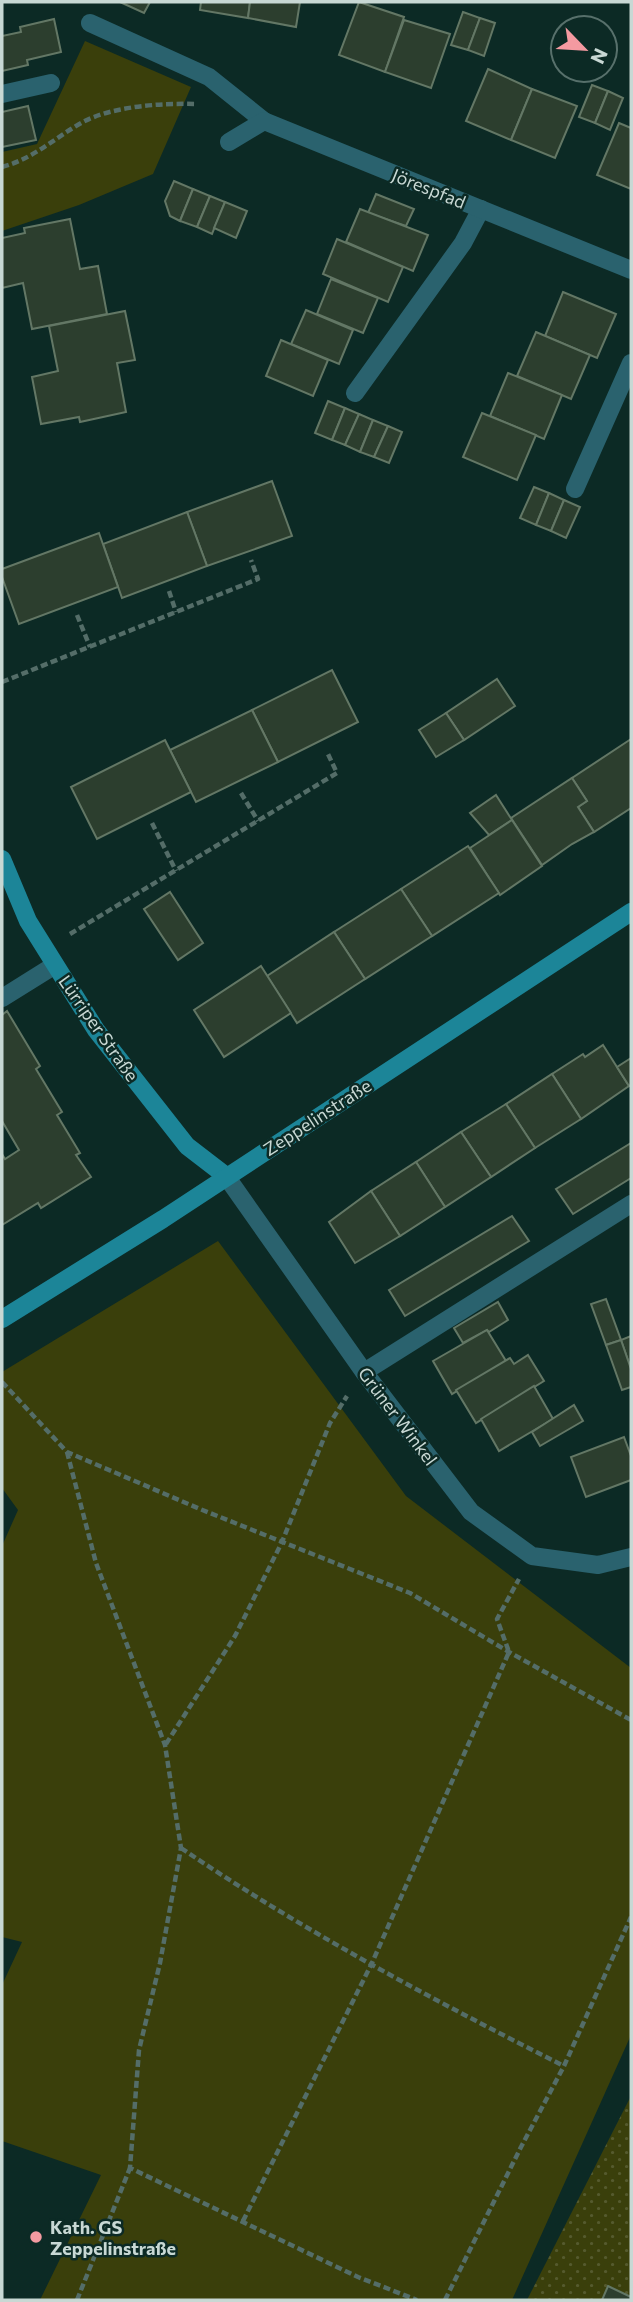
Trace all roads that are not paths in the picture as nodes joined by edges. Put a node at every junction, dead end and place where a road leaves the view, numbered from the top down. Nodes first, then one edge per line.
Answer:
1 (90, 23) dead end
2 (51, 83) dead end
3 (2, 94) edge
4 (264, 121) junction
5 (235, 138) road end
6 (481, 209) junction
7 (631, 270) edge
8 (631, 363) edge
9 (355, 393) dead end
10 (575, 489) dead end
11 (2, 859) edge
12 (631, 912) edge
13 (55, 965) junction
14 (2, 998) edge
15 (226, 1176) junction
16 (631, 1204) edge
17 (2, 1319) edge
18 (364, 1372) junction
19 (631, 1557) edge

1 - 4 street, Jörespfad
2 - 3 street
4 - 5 street
4 - 6 street, Jörespfad
6 - 7 street, Jörespfad
6 - 9 street
8 - 10 street
11 - 13 street, Lürriper Straße
12 - 15 street, Zeppelinstraße
13 - 14 street
13 - 15 street, Lürriper Straße
15 - 17 street, Zeppelinstraße
15 - 18 street, Grüner Winkel
16 - 18 street
18 - 19 street, Grüner Winkel

